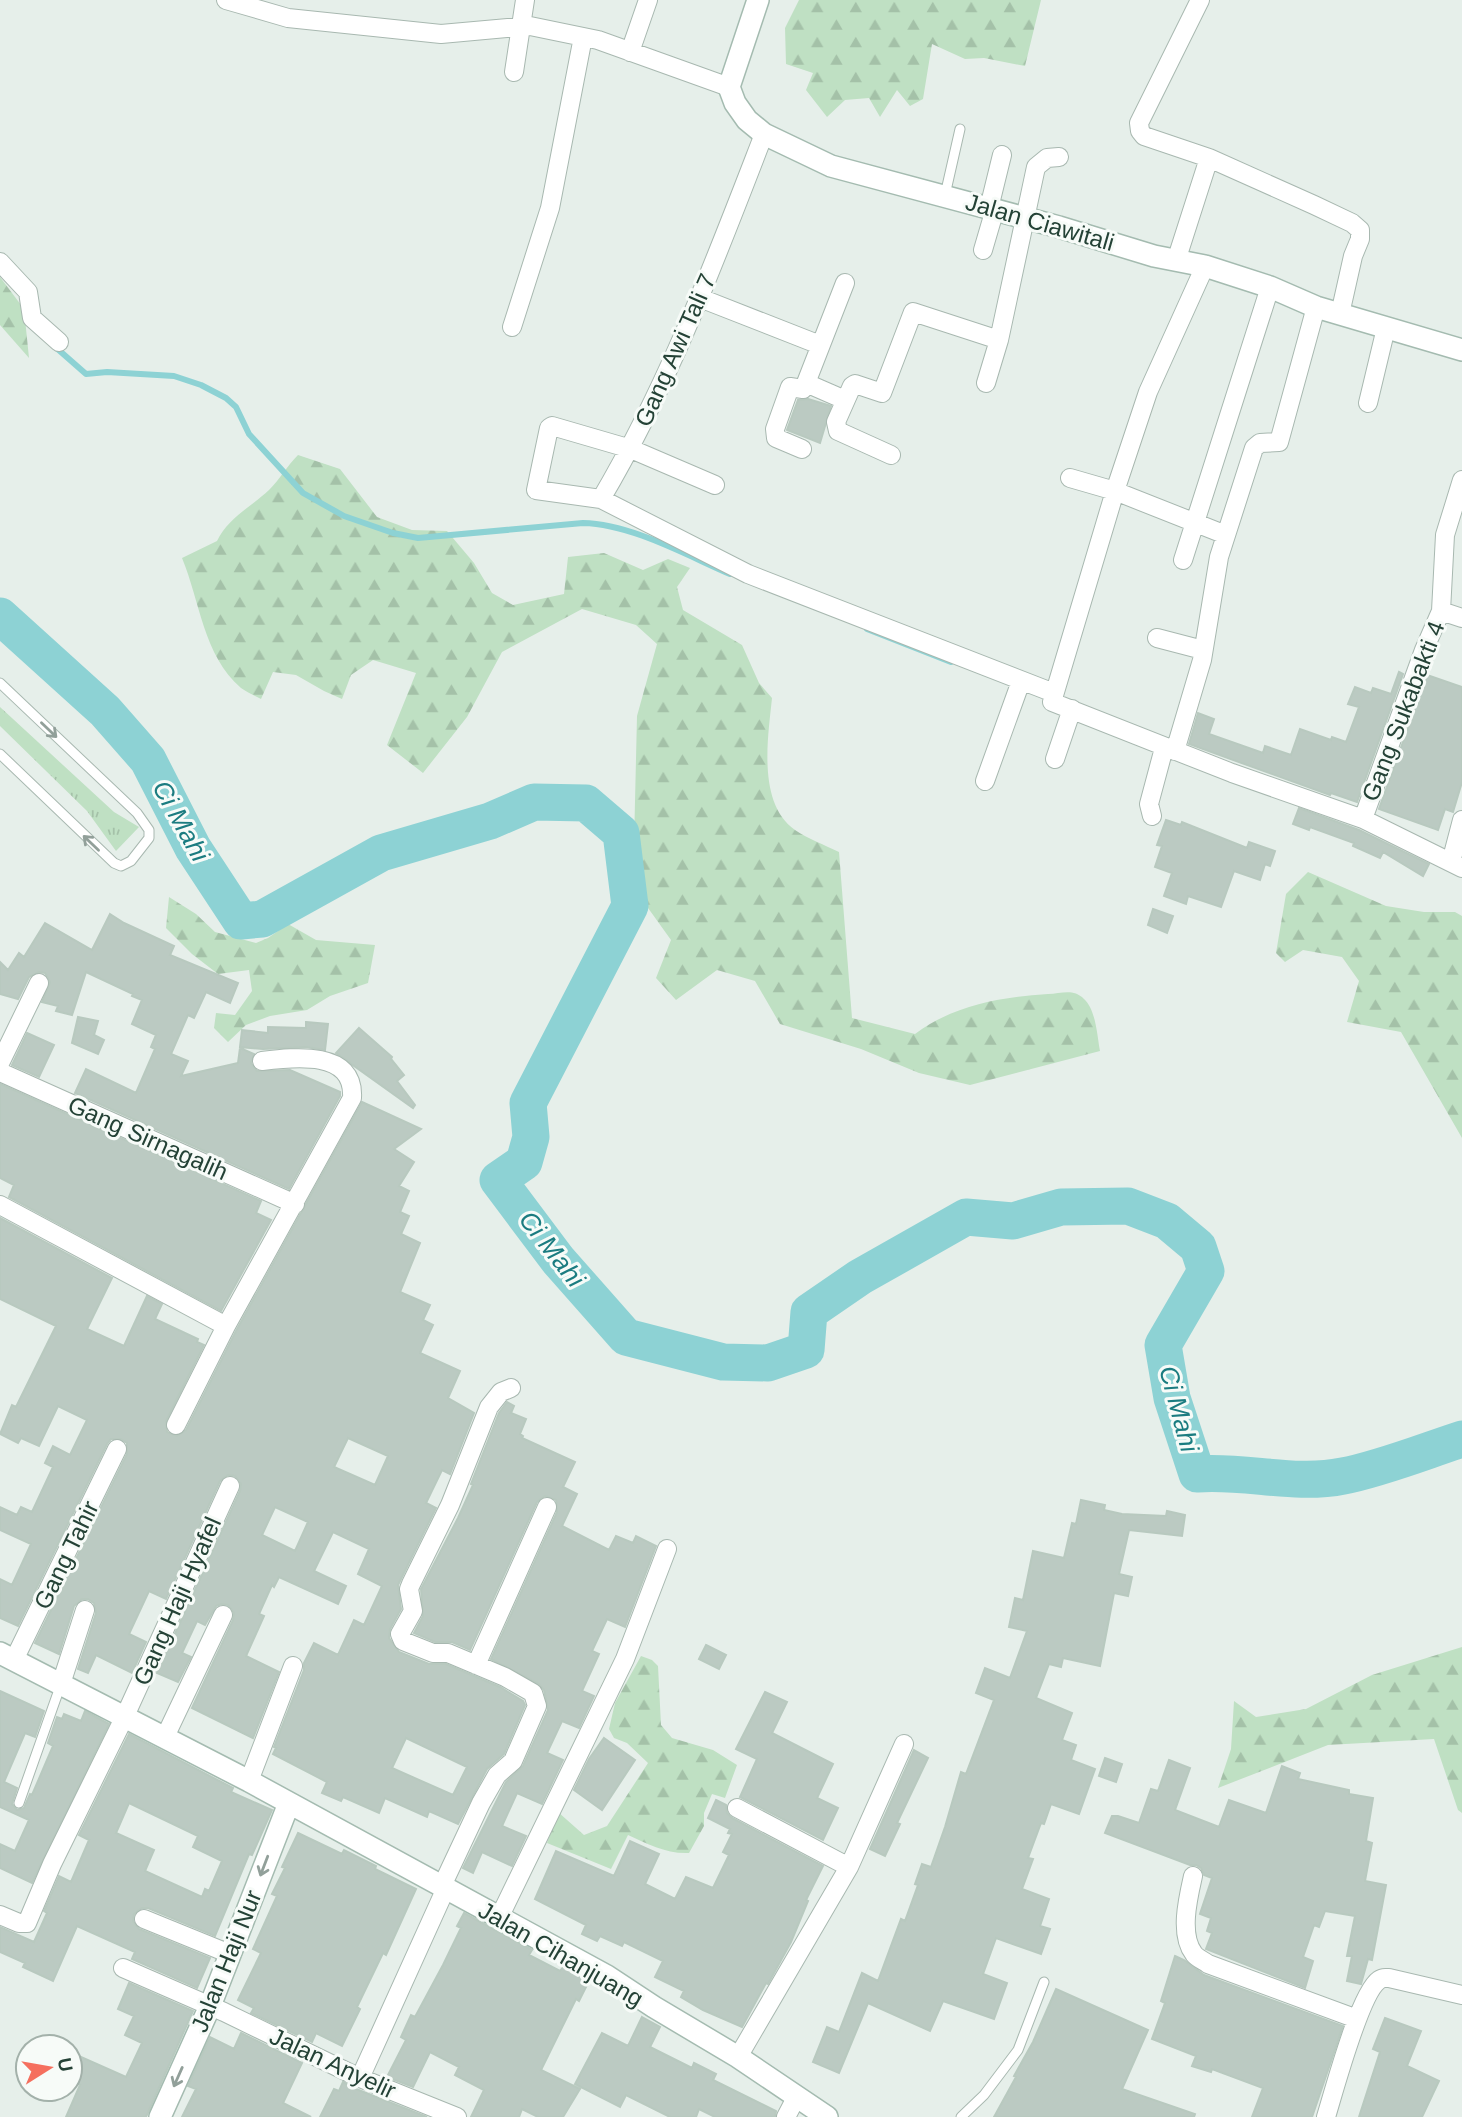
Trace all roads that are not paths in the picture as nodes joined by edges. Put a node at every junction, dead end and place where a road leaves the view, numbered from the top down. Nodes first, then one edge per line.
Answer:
1 (226, 0) edge
2 (525, 0) edge
3 (648, 0) edge
4 (758, 0) edge
5 (1200, 0) edge
6 (523, 26) junction
7 (583, 37) junction
8 (630, 52) junction
9 (514, 72) dead end
10 (729, 88) junction
11 (960, 129) dead end
12 (764, 134) junction
13 (1002, 155) dead end
14 (1059, 157) dead end
15 (1209, 158) junction
16 (945, 195) junction
17 (992, 208) junction
18 (1025, 218) junction
19 (984, 250) dead end
20 (1176, 261) junction
21 (0, 262) edge
22 (1205, 266) junction
23 (845, 283) dead end
24 (1270, 287) junction
25 (700, 298) junction
26 (1316, 307) junction
27 (1339, 314) junction
28 (512, 327) dead end
29 (1385, 328) junction
30 (999, 340) junction
31 (59, 342) dead end
32 (820, 345) junction
33 (1462, 350) edge
34 (806, 383) junction
35 (986, 383) dead end
36 (845, 400) junction
37 (1368, 402) dead end
38 (631, 449) junction
39 (802, 449) dead end
40 (891, 455) dead end
41 (1070, 478) dead end
42 (1462, 480) edge
43 (715, 485) dead end
44 (1115, 491) junction
45 (601, 499) junction
46 (1195, 523) junction
47 (1226, 535) junction
48 (1183, 560) dead end
49 (1441, 611) junction
50 (1462, 618) edge
51 (1157, 638) dead end
52 (1203, 650) junction
53 (1021, 681) junction
54 (0, 683) edge
55 (1054, 693) junction
56 (1072, 709) junction
57 (1169, 750) junction
58 (0, 754) edge
59 (1055, 759) dead end
60 (985, 781) dead end
61 (1152, 816) dead end
62 (1363, 819) junction
63 (1462, 820) edge
64 (1457, 865) edge
65 (39, 983) dead end
66 (262, 1061) dead end
67 (0, 1063) edge
68 (0, 1072) edge
69 (295, 1204) junction
70 (0, 1205) edge
71 (226, 1326) junction
72 (511, 1388) dead end
73 (176, 1425) dead end
74 (117, 1449) dead end
75 (230, 1486) dead end
76 (547, 1507) dead end
77 (667, 1549) dead end
78 (85, 1609) dead end
79 (223, 1615) dead end
80 (7, 1657) edge
81 (476, 1665) junction
82 (293, 1666) dead end
83 (62, 1676) junction
84 (125, 1716) junction
85 (165, 1737) junction
86 (904, 1744) dead end
87 (249, 1781) junction
88 (289, 1802) junction
89 (19, 1804) dead end
90 (737, 1808) dead end
91 (849, 1867) junction
92 (1193, 1876) dead end
93 (444, 1887) junction
94 (0, 1915) edge
95 (499, 1917) junction
96 (144, 1919) dead end
97 (230, 1954) junction
98 (123, 1968) dead end
99 (1044, 1982) dead end
100 (1462, 1995) edge
101 (210, 2006) junction
102 (1357, 2019) junction
103 (738, 2057) junction
104 (360, 2078) junction
105 (797, 2096) junction
106 (160, 2117) edge
107 (457, 2117) edge
108 (786, 2117) edge
109 (827, 2117) edge
110 (961, 2117) edge
111 (1326, 2117) edge

1 - 6 street
2 - 6 street
3 - 8 street
4 - 10 street
5 - 15 street
6 - 7 street
6 - 9 street
7 - 8 street
7 - 28 street
8 - 10 street
10 - 12 street, Jalan Ciawitali
11 - 16 lane
12 - 16 street, Jalan Ciawitali
12 - 25 street, Gang Awi Tali 7
13 - 17 street
14 - 18 street
15 - 20 street
15 - 27 street
16 - 17 street, Jalan Ciawitali
17 - 18 street, Jalan Ciawitali
17 - 19 street
18 - 20 street, Jalan Ciawitali
18 - 30 street
20 - 22 street, Jalan Ciawitali
21 - 31 street
22 - 24 street, Jalan Ciawitali
22 - 44 street
23 - 32 street
24 - 26 street, Jalan Ciawitali
24 - 46 street
25 - 32 street
25 - 38 street, Gang Awi Tali 7
26 - 27 street, Jalan Ciawitali
26 - 47 street
27 - 29 street, Jalan Ciawitali
29 - 33 street, Jalan Ciawitali
29 - 37 street
30 - 35 street
30 - 36 street
32 - 34 street
34 - 36 street
34 - 39 street
36 - 40 street
38 - 43 street
38 - 45 street, Gang Awi Tali 7
38 - 45 street
41 - 44 street
42 - 49 street, Gang Sukabakti 4
44 - 46 street
44 - 55 street
45 - 53 street
46 - 47 street
46 - 48 street
47 - 52 street
49 - 50 street
49 - 62 street, Gang Sukabakti 4
51 - 52 street
52 - 57 street
53 - 55 street
53 - 60 street
54 -> 58 lane
55 - 56 street
56 - 57 street
56 - 59 street
57 - 61 street
57 - 62 street
62 - 64 street
63 - 64 street
65 - 67 street
66 - 69 street
68 - 69 street, Gang Sirnagalih
69 - 71 street
70 - 71 street
71 - 73 street
72 - 81 street
74 - 80 street, Gang Tahir
75 - 84 street, Gang Haji Hyafel
76 - 81 street
77 - 95 street
78 - 83 street
79 - 85 street
80 - 83 street, Jalan Cihanjuang
81 - 93 street
82 - 87 street
83 - 84 street, Jalan Cihanjuang
83 - 89 lane
84 - 85 street, Jalan Cihanjuang
84 - 94 street, Gang Haji Hyafel
85 - 87 street, Jalan Cihanjuang
86 - 91 street
87 - 88 street, Jalan Cihanjuang
88 - 93 street, Jalan Cihanjuang
88 -> 97 street, Jalan Haji Nur
90 - 91 street
91 - 103 street
92 - 102 street
93 - 95 street, Jalan Cihanjuang
93 - 104 street
95 - 103 street, Jalan Cihanjuang
96 - 97 street
97 - 101 street, Jalan Haji Nur
98 - 101 street, Jalan Anyelir
99 - 110 lane
100 - 102 street
101 - 104 street, Jalan Anyelir
101 -> 106 street, Jalan Haji Nur
102 - 111 street
103 - 105 street, Jalan Cihanjuang
104 - 107 street, Jalan Anyelir
105 - 108 street
105 - 109 street, Jalan Cihanjuang

